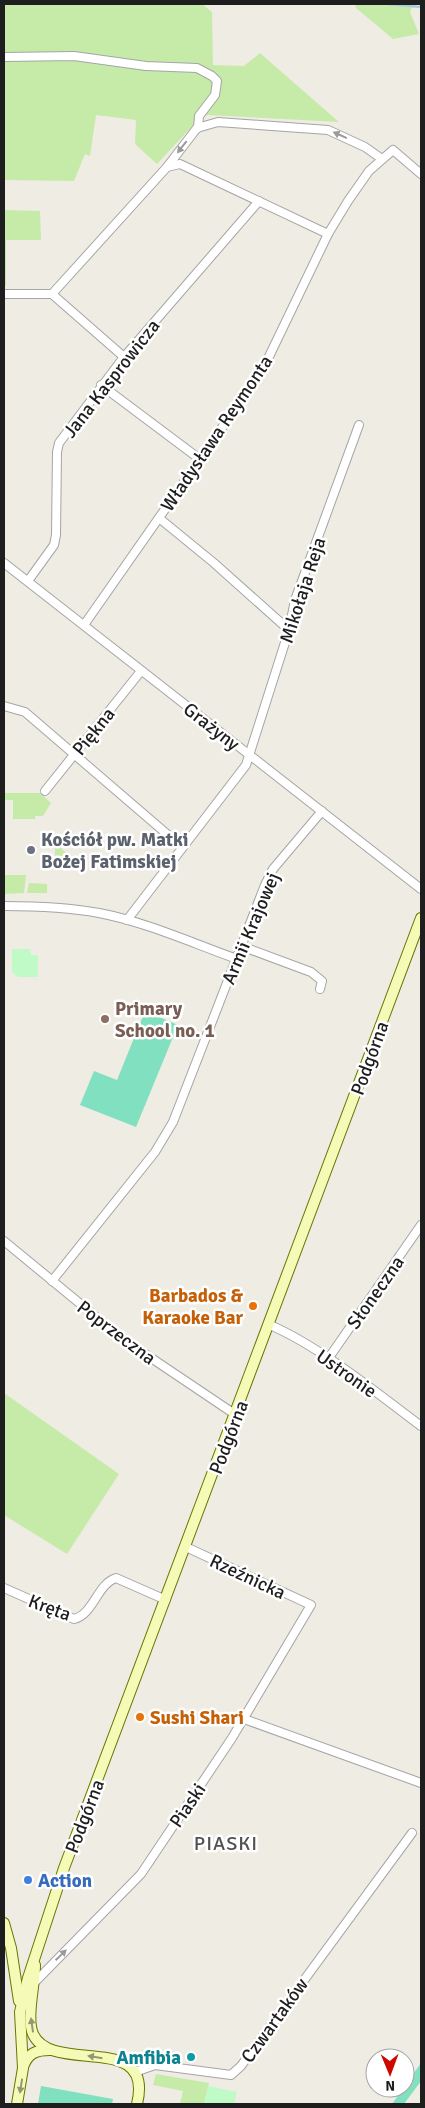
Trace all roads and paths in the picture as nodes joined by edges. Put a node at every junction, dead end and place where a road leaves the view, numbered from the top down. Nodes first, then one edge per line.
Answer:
1 (4, 57) edge
2 (198, 128) junction
3 (382, 159) junction
4 (167, 167) junction
5 (421, 174) edge
6 (259, 201) junction
7 (328, 234) junction
8 (4, 294) edge
9 (52, 294) junction
10 (124, 357) junction
11 (101, 385) junction
12 (359, 425) dead end
13 (200, 460) junction
14 (159, 518) junction
15 (4, 562) edge
16 (28, 581) junction
17 (84, 625) junction
18 (289, 630) junction
19 (141, 671) junction
20 (4, 706) edge
21 (76, 753) junction
22 (250, 756) junction
23 (45, 791) dead end
24 (322, 811) junction
25 (182, 847) junction
26 (421, 889) edge
27 (4, 906) edge
28 (421, 918) edge
29 (126, 920) junction
30 (241, 946) junction
31 (236, 959) junction
32 (320, 989) dead end
33 (421, 1225) edge
34 (4, 1241) edge
35 (52, 1281) junction
36 (270, 1325) junction
37 (328, 1359) junction
38 (236, 1415) junction
39 (421, 1426) edge
40 (186, 1547) junction
41 (4, 1588) edge
42 (166, 1600) junction
43 (311, 1605) joint
44 (244, 1719) junction
45 (421, 1783) edge
46 (412, 1833) dead end
47 (4, 1923) edge
48 (11, 1948) junction
49 (32, 1984) junction
50 (20, 2012) junction
51 (51, 2050) junction
52 (23, 2068) junction
53 (135, 2072) junction
54 (17, 2104) edge
55 (137, 2104) edge

1 - 2 street
3 -> 2 street
2 -> 4 street
3 - 5 street
3 - 7 street, Władysława Reymonta
4 - 6 street
4 - 9 street
6 - 7 street
6 - 10 street, Jana Kasprowicza
7 - 13 street, Władysława Reymonta
8 - 9 street
9 - 10 street
10 - 11 street, Jana Kasprowicza
11 - 13 street
11 - 16 street, Jana Kasprowicza
12 - 18 street, Mikołaja Reja
13 - 14 street, Władysława Reymonta
14 - 17 street, Władysława Reymonta
14 - 18 street
15 - 16 street, Grażyny
16 - 17 street, Grażyny
17 - 19 street, Grażyny
18 - 22 street, Mikołaja Reja
19 - 21 street, Piękna
19 - 22 street, Grażyny
20 - 21 street
21 - 23 street, Piękna
21 - 25 street
22 - 24 street, Grażyny
22 - 25 street, Mikołaja Reja
24 - 26 street, Grażyny
24 - 30 street, Armii Krajowej
25 - 29 street, Mikołaja Reja
27 - 29 street
28 - 36 main road, Podgórna
29 - 31 street
30 - 31 street, Armii Krajowej
30 - 32 street
31 - 35 street, Armii Krajowej
33 - 37 street, Słoneczna
34 - 35 street, Poprzeczna
35 - 38 street, Poprzeczna
36 - 37 street, Ustronie
36 - 38 main road, Podgórna
37 - 39 street, Ustronie
38 - 40 main road, Podgórna
40 - 42 main road, Podgórna
40 - 43 street, Rzeźnicka
41 - 42 street, Kręta
42 - 49 main road, Podgórna
43 - 44 street, Piaski
44 - 45 street
49 -> 44 street, Piaski
46 - 53 street, Czwartaków
47 - 48 main road
48 - 49 main road
48 - 50 main road
49 - 50 main road
51 -> 49 main road
50 - 52 main road
51 - 52 main road
53 -> 51 main road
52 -> 54 main road
53 - 55 main road

